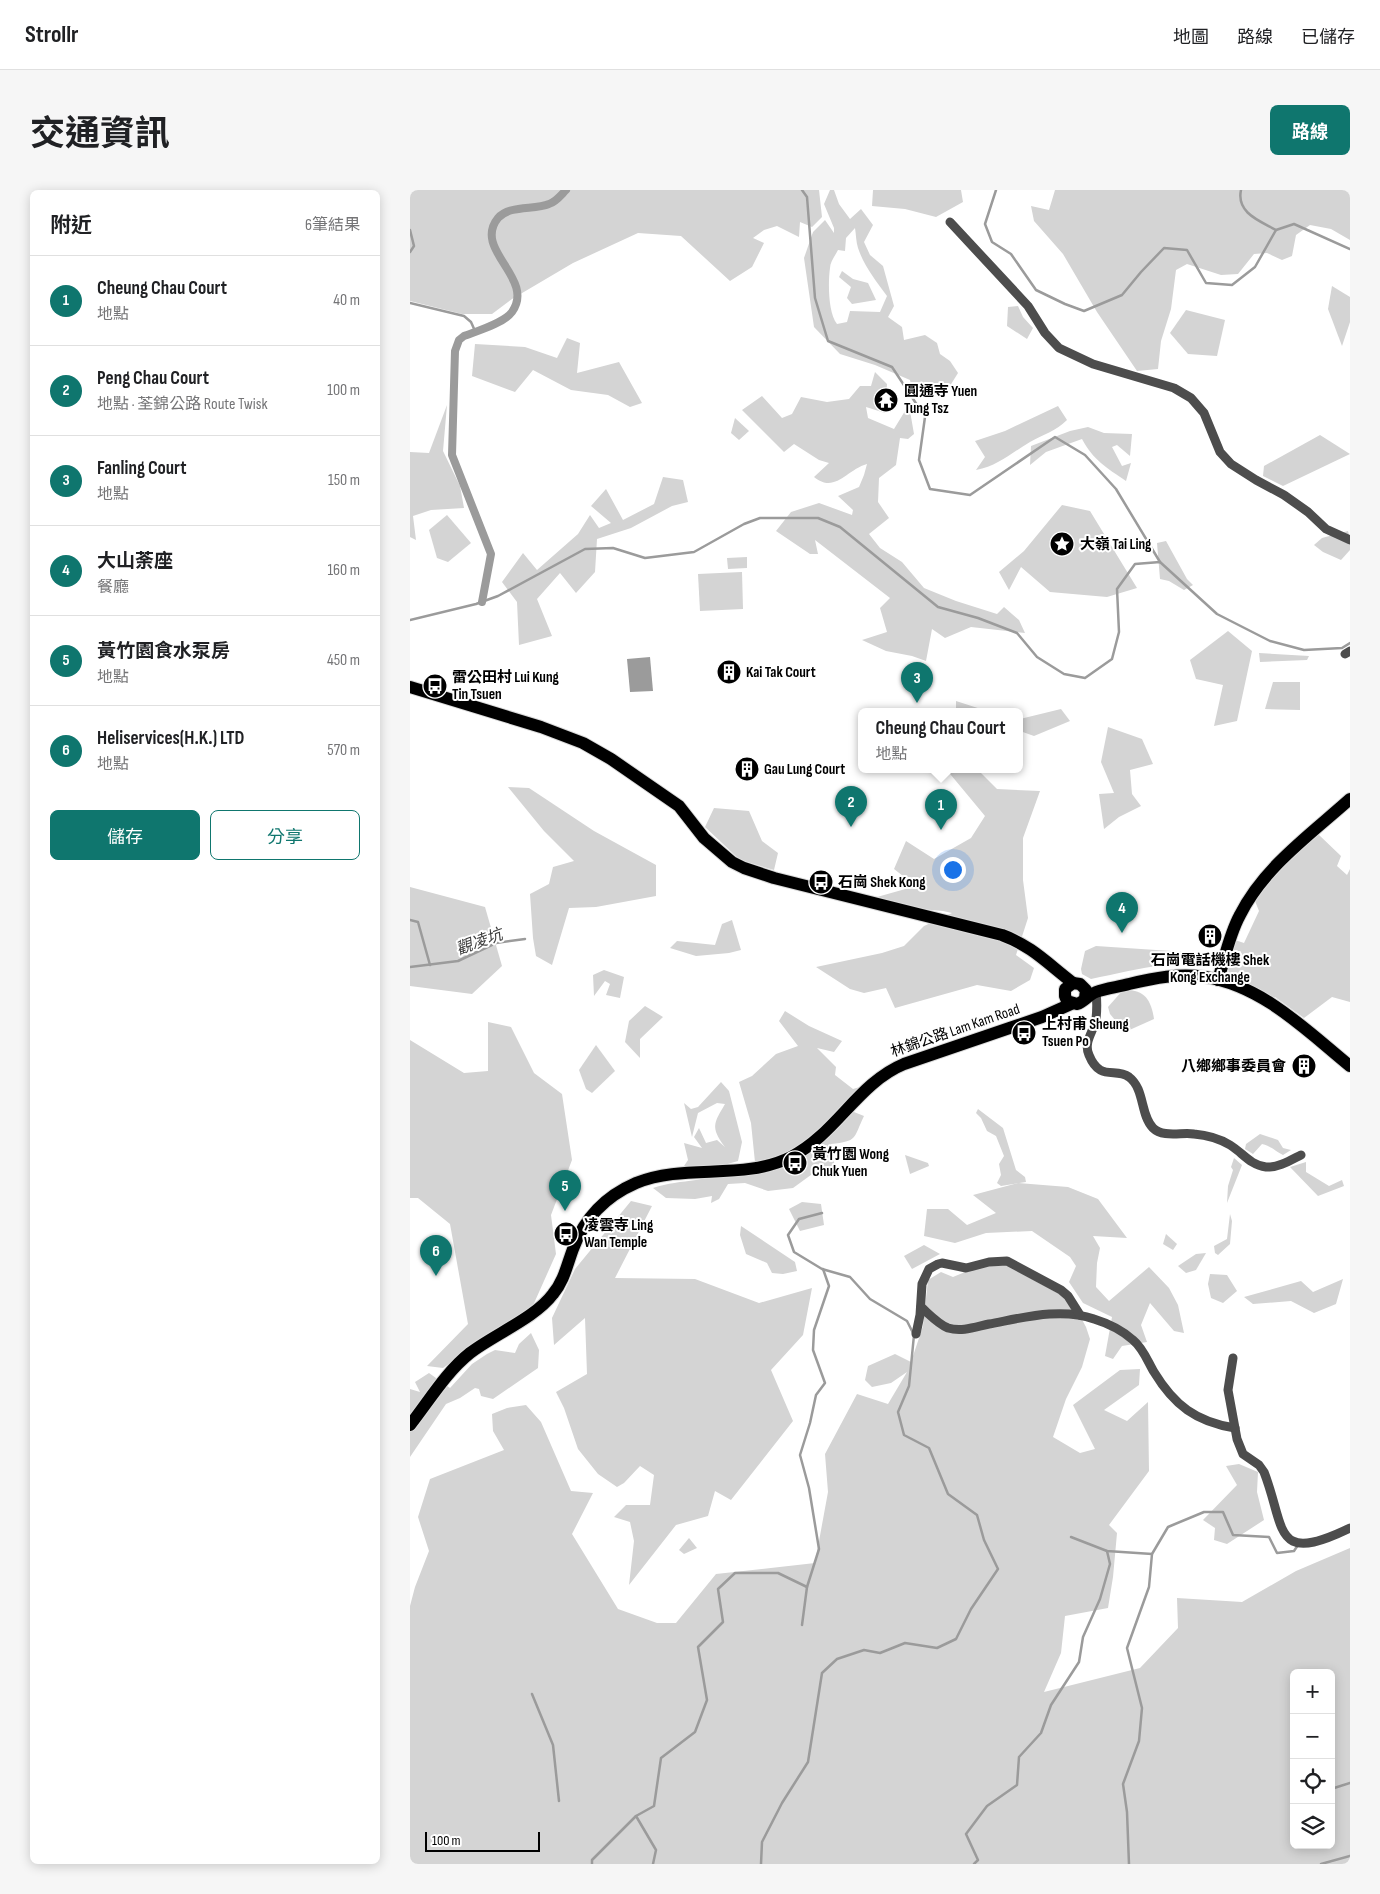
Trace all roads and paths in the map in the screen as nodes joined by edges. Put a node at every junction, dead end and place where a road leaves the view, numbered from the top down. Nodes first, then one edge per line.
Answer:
1 (950, 222) dead end
2 (1350, 540) edge
3 (410, 687) edge
4 (1350, 799) edge
5 (1218, 980) junction
6 (1070, 985) junction
7 (1089, 993) junction
8 (1066, 1004) junction
9 (1350, 1066) edge
10 (1301, 1155) dead end
11 (921, 1307) junction
12 (1080, 1316) junction
13 (916, 1334) dead end
14 (1233, 1358) dead end
15 (410, 1425) edge
16 (1235, 1428) junction
17 (1350, 1528) edge

1 - 2 street
3 - 6 main road
4 - 5 main road
5 - 7 main road
5 - 9 main road
6 - 7 main road
6 - 8 main road
7 - 8 main road
7 - 10 street
8 - 15 main road, 林錦公路 Lam Kam Road
11 - 12 street
11 - 12 street
11 - 13 street
12 - 16 street
14 - 16 street
16 - 17 street

